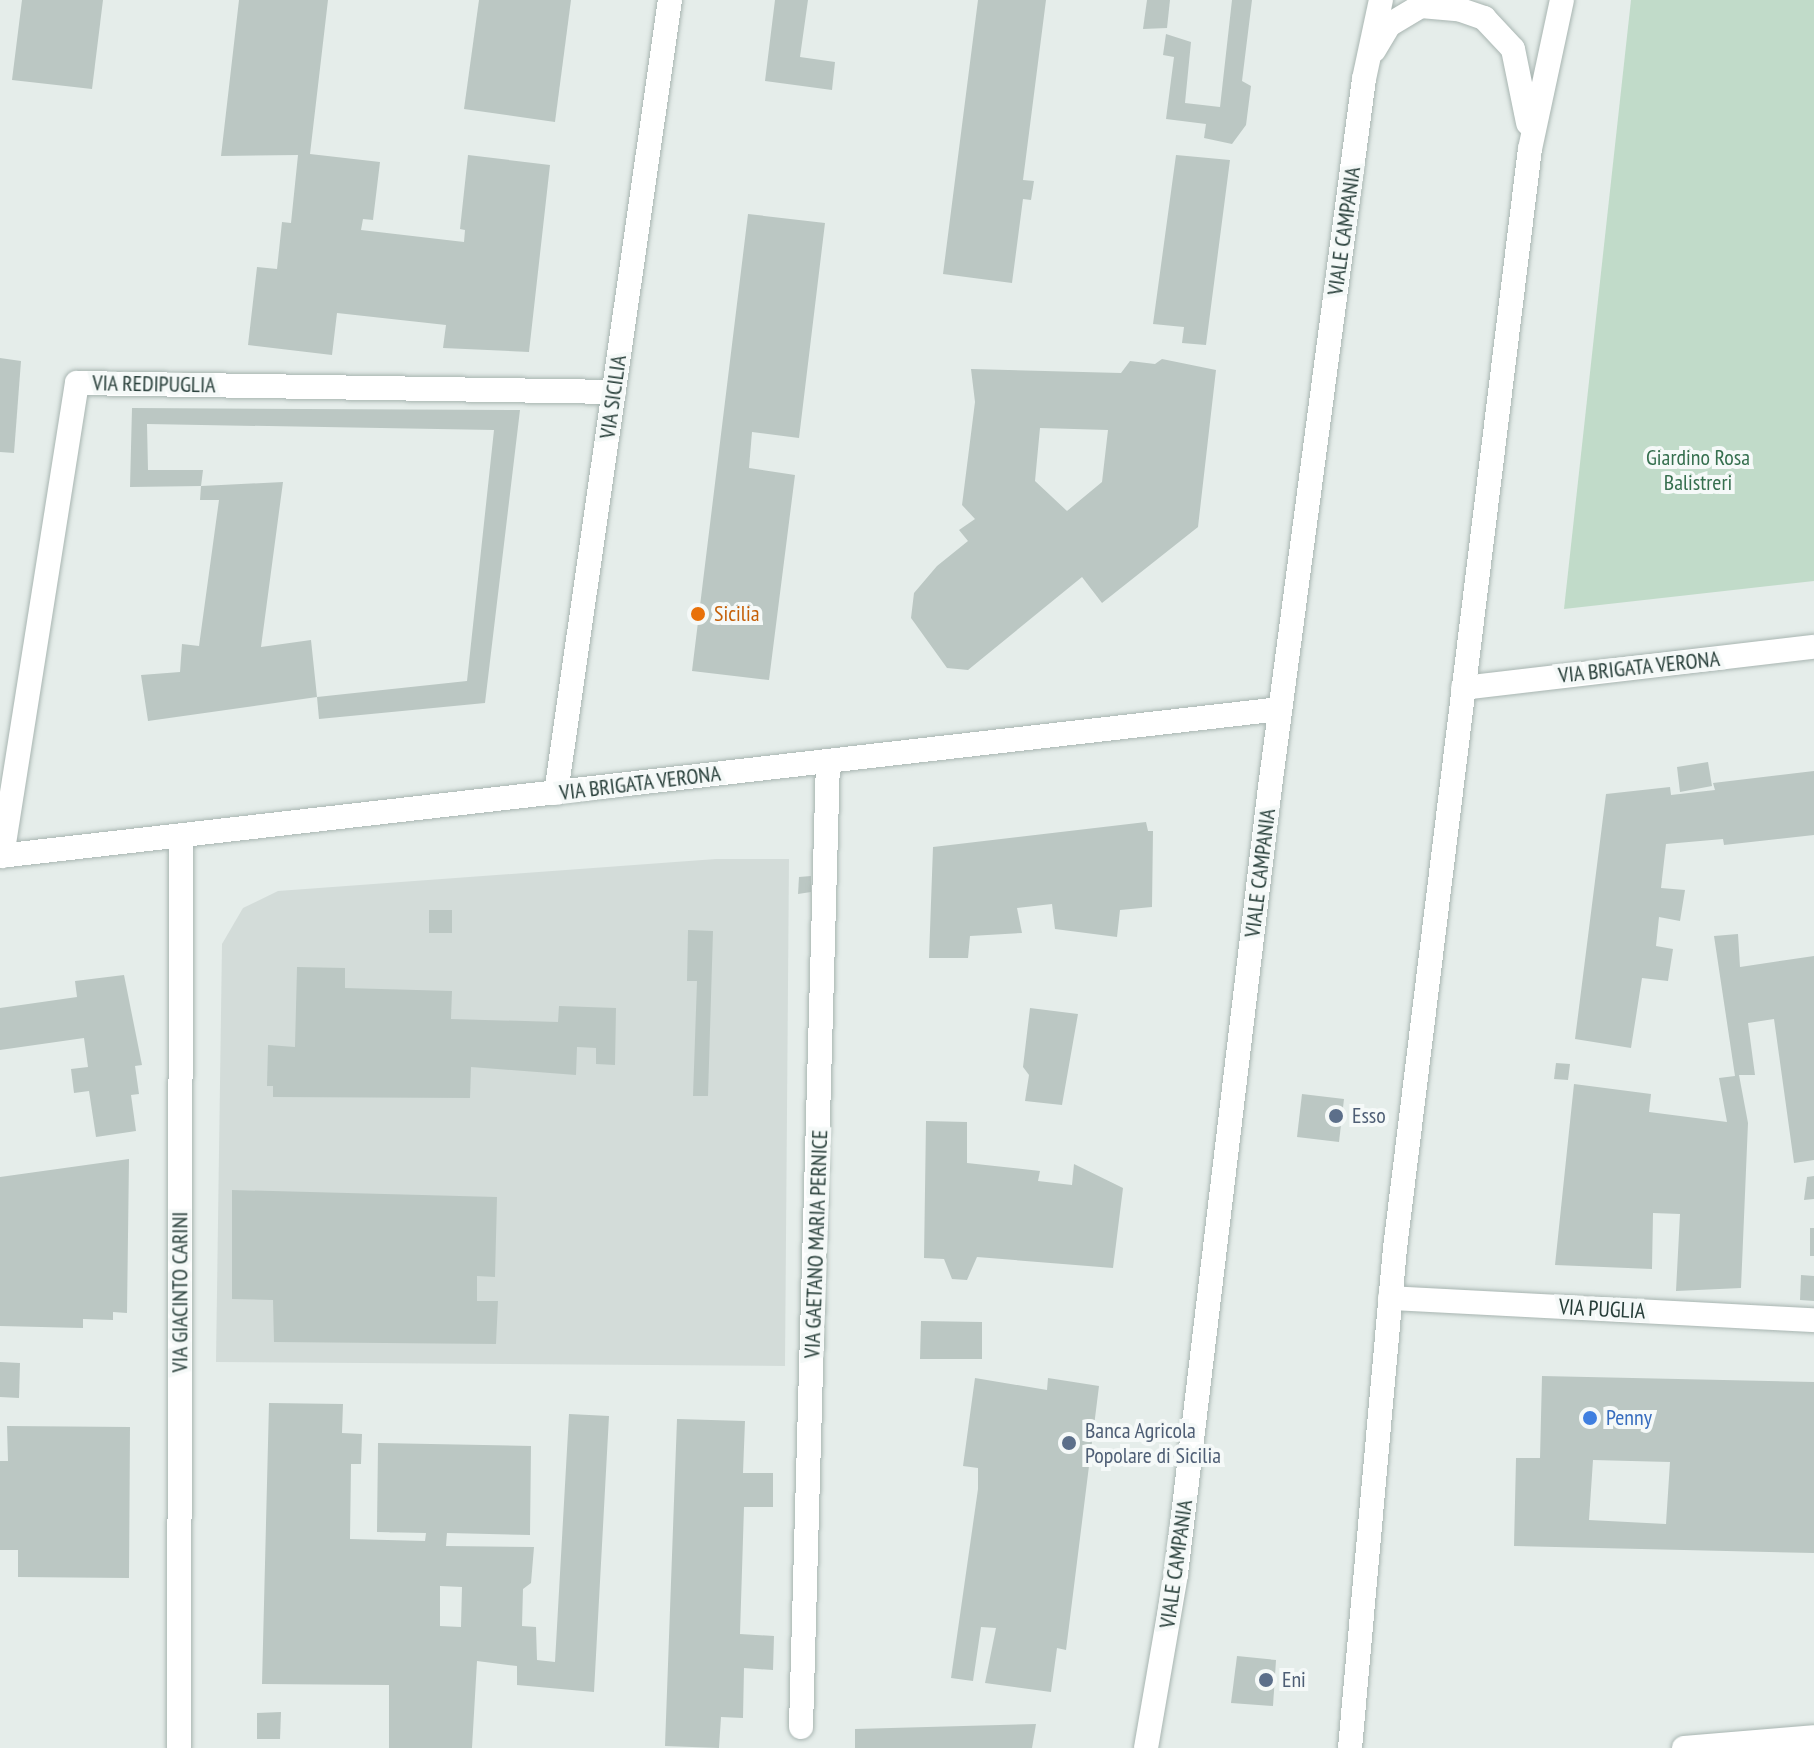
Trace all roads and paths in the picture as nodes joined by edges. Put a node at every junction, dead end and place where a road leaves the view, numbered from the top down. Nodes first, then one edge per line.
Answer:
1 (670, 0) edge
2 (1378, 0) edge
3 (1562, 0) edge
4 (1364, 79) junction
5 (1530, 149) junction
6 (614, 392) junction
7 (1814, 647) edge
8 (1463, 688) junction
9 (1280, 709) junction
10 (828, 761) junction
11 (556, 793) junction
12 (181, 836) junction
13 (1, 856) edge
14 (1390, 1298) junction
15 (1814, 1320) edge
16 (801, 1727) dead end
17 (1803, 1741) edge
18 (179, 1748) edge
19 (1146, 1748) edge
20 (1350, 1748) edge
21 (1684, 1748) edge

1 - 6 street, VIA SICILIA
2 - 4 street, VIALE CAMPANIA
3 - 5 street
4 - 5 street
4 - 9 street, VIALE CAMPANIA
5 - 8 street
6 - 11 street, VIA SICILIA
6 - 13 street, VIA REDIPUGLIA
7 - 8 street, VIA BRIGATA VERONA
8 - 14 street
9 - 10 street, VIA BRIGATA VERONA
9 - 19 street, VIALE CAMPANIA
10 - 11 street, VIA BRIGATA VERONA
10 - 16 street, VIA GAETANO MARIA PERNICE
11 - 12 street, VIA BRIGATA VERONA
12 - 13 street, VIA BRIGATA VERONA
12 - 18 street, VIA GIACINTO CARINI
14 - 15 street, VIA PUGLIA
14 - 20 street
17 - 21 street

